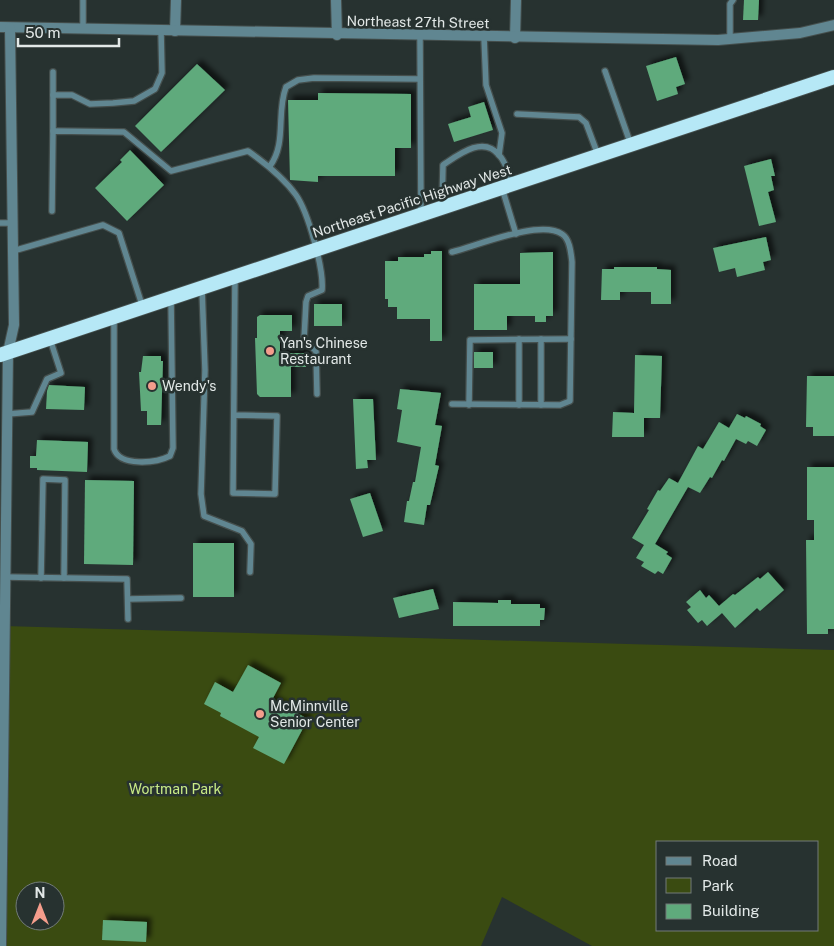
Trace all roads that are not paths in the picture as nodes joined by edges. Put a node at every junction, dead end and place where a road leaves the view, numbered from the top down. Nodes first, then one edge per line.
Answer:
1 (84, 0) edge
2 (176, 0) edge
3 (336, 0) edge
4 (516, 0) edge
5 (729, 1) edge
6 (834, 25) edge
7 (5, 27) edge
8 (83, 29) junction
9 (161, 31) junction
10 (176, 31) junction
11 (336, 34) junction
12 (420, 36) junction
13 (484, 37) junction
14 (515, 38) junction
15 (730, 39) junction
16 (605, 70) dead end
17 (53, 72) dead end
18 (834, 77) edge
19 (420, 79) junction
20 (53, 94) junction
21 (517, 114) dead end
22 (53, 131) junction
23 (631, 144) junction
24 (499, 154) junction
25 (598, 156) junction
26 (270, 166) junction
27 (508, 186) junction
28 (442, 208) junction
29 (52, 211) dead end
30 (421, 215) junction
31 (0, 223) edge
32 (12, 223) junction
33 (516, 234) junction
34 (317, 249) junction
35 (13, 251) junction
36 (452, 252) dead end
37 (235, 277) junction
38 (202, 288) junction
39 (172, 298) junction
40 (143, 308) junction
41 (114, 317) junction
42 (50, 338) junction
43 (519, 339) junction
44 (541, 339) junction
45 (571, 339) junction
46 (4, 354) edge
47 (317, 394) dead end
48 (452, 404) dead end
49 (469, 405) junction
50 (519, 405) junction
51 (541, 405) junction
52 (7, 414) junction
53 (234, 415) junction
54 (3, 433) edge
55 (3, 548) edge
56 (250, 572) dead end
57 (5, 577) junction
58 (41, 578) junction
59 (64, 578) junction
60 (181, 598) dead end
61 (128, 599) junction
62 (128, 619) dead end
63 (2, 638) edge
64 (1, 843) edge
65 (1, 946) edge

1 - 8 lane
2 - 10 street
3 - 11 street
4 - 14 street
5 - 15 lane
6 - 15 street, Northeast 27th Street
7 - 8 street, Northeast 27th Street
7 - 32 street
8 - 9 street, Northeast 27th Street
9 - 10 street, Northeast 27th Street
9 - 20 lane
10 - 11 street, Northeast 27th Street
11 - 12 street, Northeast 27th Street
12 - 13 street, Northeast 27th Street
12 - 19 lane
13 - 14 street, Northeast 27th Street
13 - 24 lane
14 - 15 street, Northeast 27th Street
16 - 23 lane
17 - 20 lane
18 - 23 highway, Northeast Pacific Highway West
19 - 26 lane
19 - 30 lane
20 - 22 lane
21 - 25 lane
22 - 26 lane
22 - 29 lane
23 - 25 highway, Northeast Pacific Highway West
24 - 27 lane
24 - 28 lane
25 - 27 highway, Northeast Pacific Highway West
26 - 34 lane
27 - 28 highway, Northeast Pacific Highway West
27 - 33 lane
28 - 30 highway, Northeast Pacific Highway West
30 - 34 highway, Northeast Pacific Highway West
31 - 32 lane
32 - 35 street
33 - 36 lane
33 - 45 lane
34 - 37 highway, Northeast Pacific Highway West
34 - 47 lane
35 - 40 lane
35 - 46 street
37 - 38 highway, Northeast Pacific Highway West
37 - 53 lane
38 - 39 highway, Northeast Pacific Highway West
38 - 56 lane
39 - 40 highway, Northeast Pacific Highway West
39 - 41 lane
40 - 41 highway, Northeast Pacific Highway West
41 - 42 highway, Northeast Pacific Highway West
42 - 46 highway, Northeast Pacific Highway West
42 - 52 lane
43 - 44 lane
43 - 49 lane
43 - 50 lane
44 - 45 lane
44 - 51 lane
45 - 51 lane
46 - 52 street
48 - 49 lane
49 - 50 lane
50 - 51 lane
52 - 54 street
53 - 53 lane
54 - 55 street
55 - 57 street
57 - 58 lane
57 - 63 street
58 - 59 lane
58 - 59 lane
59 - 61 lane
60 - 61 lane
61 - 62 lane
63 - 64 street
64 - 65 street

